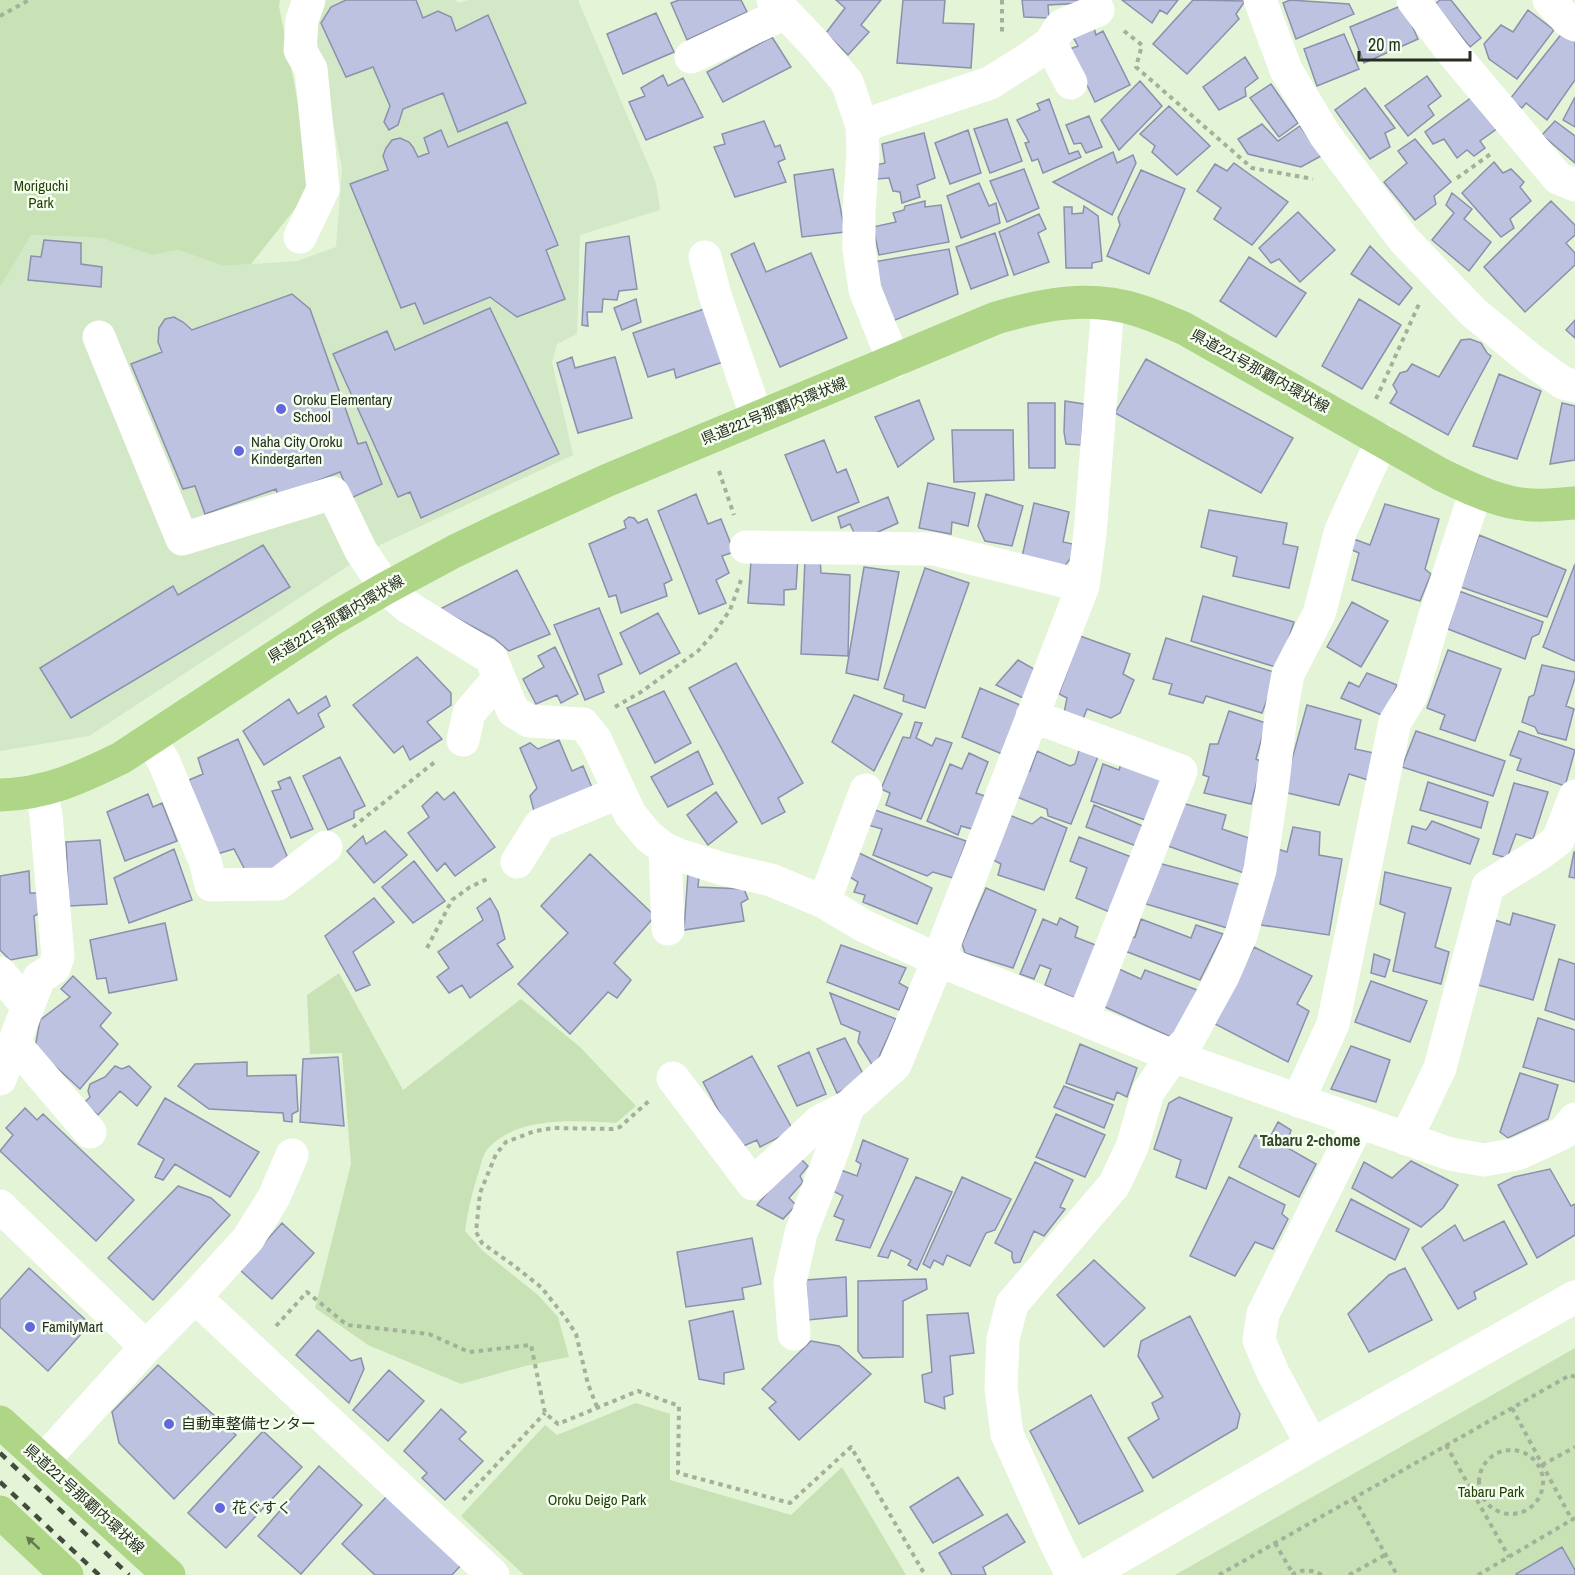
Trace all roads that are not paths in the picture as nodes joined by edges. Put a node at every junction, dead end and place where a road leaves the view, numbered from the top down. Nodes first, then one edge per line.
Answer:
1 (309, 0) edge
2 (1260, 0) edge
3 (1413, 0) edge
4 (1549, 0) edge
5 (779, 6) edge
6 (1098, 10) road end
7 (1575, 25) edge
8 (1050, 43) junction
9 (691, 57) dead end
10 (1071, 82) dead end
11 (862, 126) junction
12 (1575, 185) edge
13 (300, 237) dead end
14 (705, 257) dead end
15 (1108, 304) junction
16 (99, 337) dead end
17 (894, 362) junction
18 (1575, 386) edge
19 (757, 418) junction
20 (1382, 440) junction
21 (1476, 491) junction
22 (1575, 503) edge
23 (746, 548) road end
24 (1083, 586) junction
25 (386, 588) junction
26 (499, 678) junction
27 (1032, 716) junction
28 (150, 739) junction
29 (463, 740) road end
30 (866, 790) dead end
31 (41, 791) junction
32 (620, 792) junction
33 (0, 795) edge
34 (1575, 796) edge
35 (326, 848) road end
36 (665, 849) junction
37 (517, 862) road end
38 (824, 902) junction
39 (668, 928) dead end
40 (938, 960) junction
41 (0, 973) edge
42 (28, 1007) junction
43 (1083, 1019) junction
44 (14, 1043) junction
45 (1173, 1056) junction
46 (673, 1078) road end
47 (0, 1079) edge
48 (1298, 1101) junction
49 (848, 1107) junction
50 (1575, 1119) edge
51 (1358, 1123) junction
52 (90, 1132) dead end
53 (1406, 1139) junction
54 (292, 1155) dead end
55 (0, 1206) edge
56 (195, 1297) junction
57 (1575, 1297) edge
58 (794, 1334) dead end
59 (146, 1347) junction
60 (0, 1422) edge
61 (1312, 1445) junction
62 (43, 1461) junction
63 (0, 1512) edge
64 (67, 1575) edge
65 (169, 1575) edge
66 (493, 1575) edge
67 (1072, 1575) edge
68 (1088, 1575) edge

1 - 13 street
2 - 18 street
3 - 12 street
4 - 7 street
5 - 9 street
5 - 11 street
6 - 8 street
8 - 10 street
8 - 11 street
11 - 17 street
14 - 19 street
15 - 17 main road, 県道221号那覇内環状線
15 - 20 main road, 県道221号那覇内環状線
15 - 24 street
16 - 25 street
17 - 19 main road, 県道221号那覇内環状線
19 - 25 main road, 県道221号那覇内環状線
20 - 21 main road, 県道221号那覇内環状線
20 - 45 street
21 - 22 main road, 県道221号那覇内環状線
21 - 48 street
23 - 24 street
24 - 27 street
25 - 26 street
25 - 28 main road, 県道221号那覇内環状線
26 - 29 street
26 - 32 street
27 - 40 street
27 - 43 street
28 - 31 main road, 県道221号那覇内環状線
28 - 35 street
30 - 38 street
31 - 33 main road, 県道221号那覇内環状線
31 - 42 street
32 - 36 street
32 - 37 street
34 - 53 street
36 - 38 street
36 - 39 street
38 - 40 street
40 - 43 street
40 - 49 street
41 - 42 street
42 - 44 street
43 - 45 street
44 - 47 street
44 - 52 street
45 - 48 street
45 - 67 street
46 - 49 street
48 - 51 street
49 - 58 street
50 - 53 street
51 - 53 street
51 - 61 street
54 - 56 street
55 - 59 street
56 - 59 street
56 - 66 street
57 - 61 street
59 - 62 street
60 - 62 main road, 県道221号那覇内環状線
61 - 68 street
62 - 65 main road, 県道221号那覇内環状線
64 -> 63 main road

